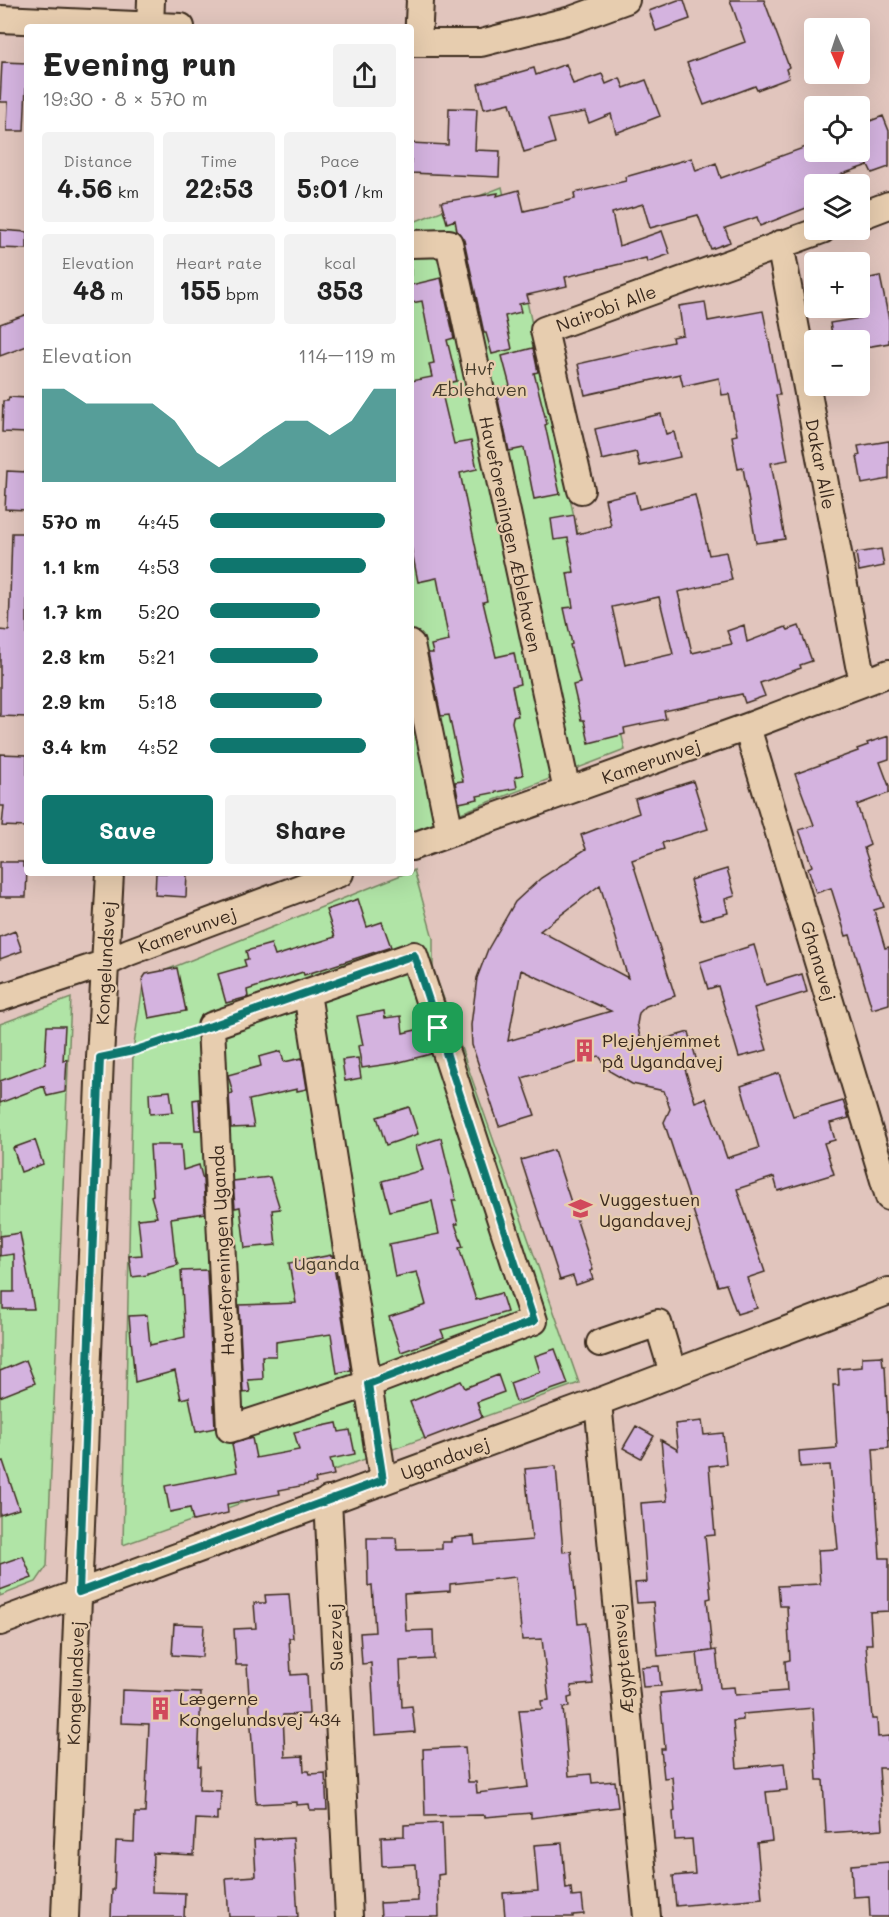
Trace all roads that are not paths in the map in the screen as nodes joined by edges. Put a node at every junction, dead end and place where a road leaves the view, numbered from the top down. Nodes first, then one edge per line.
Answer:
1 (420, 0) edge
2 (626, 0) edge
3 (150, 17) edge
4 (0, 19) edge
5 (172, 24) edge
6 (414, 43) edge
7 (889, 205) edge
8 (870, 212) edge
9 (804, 236) edge
10 (414, 244) edge
11 (780, 244) junction
12 (581, 490) dead end
13 (414, 659) edge
14 (889, 673) edge
15 (864, 682) junction
16 (747, 727) junction
17 (567, 791) junction
18 (450, 833) junction
19 (414, 846) edge
20 (110, 876) edge
21 (332, 876) edge
22 (106, 963) junction
23 (307, 993) junction
24 (0, 998) edge
25 (889, 1197) edge
26 (889, 1291) edge
27 (600, 1343) dead end
28 (673, 1373) junction
29 (368, 1384) junction
30 (598, 1402) junction
31 (383, 1480) junction
32 (328, 1500) junction
33 (79, 1592) junction
34 (0, 1622) edge
35 (65, 1917) edge
36 (349, 1917) edge
37 (646, 1917) edge

1 - 6 street
2 - 6 street
3 - 4 street
3 - 5 street
7 - 8 street
9 - 11 street, Nairobi Alle
10 - 17 street, Haveforeningen Æblehaven
11 - 12 street, Nairobi Alle
11 - 15 street, Dakar Alle
13 - 18 street
14 - 15 street, Kamerunvej
15 - 16 street, Kamerunvej
16 - 17 street, Kamerunvej
16 - 25 street, Ghanavej
17 - 18 street, Kamerunvej
18 - 19 street, Kamerunvej
20 - 22 street, Kongelundsvej
21 - 22 street, Kamerunvej
22 - 24 street, Kamerunvej
22 - 33 street, Kongelundsvej
23 - 29 street
23 - 29 street, Haveforeningen Uganda
23 - 29 street, Haveforeningen Uganda
26 - 28 street, Ugandavej
27 - 28 street
28 - 30 street, Ugandavej
29 - 31 street
30 - 31 street, Ugandavej
30 - 37 street, Ægyptensvej
31 - 32 street, Ugandavej
32 - 33 street, Ugandavej
32 - 36 street, Suezvej
33 - 34 street, Ugandavej
33 - 35 street, Kongelundsvej

